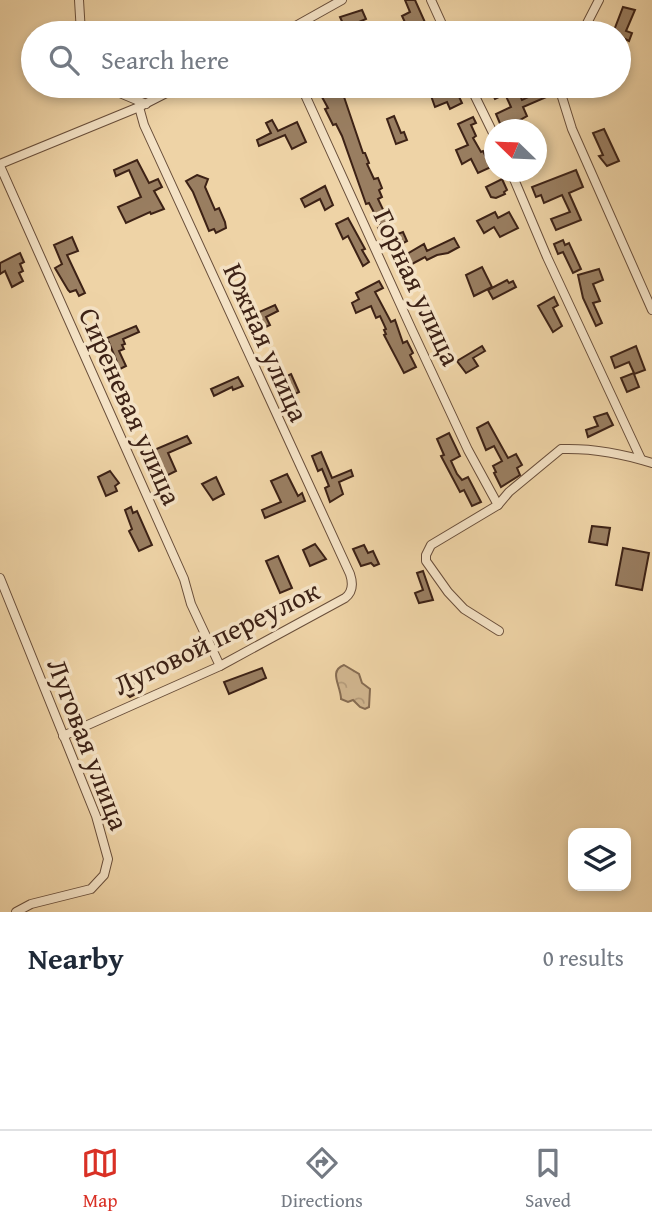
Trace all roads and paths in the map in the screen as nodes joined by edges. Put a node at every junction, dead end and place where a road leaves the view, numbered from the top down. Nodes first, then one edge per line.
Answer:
1 (79, 0) edge
2 (342, 0) edge
3 (431, 0) edge
4 (599, 0) edge
5 (80, 21) edge
6 (304, 21) edge
7 (441, 21) edge
8 (588, 21) edge
9 (126, 98) edge
10 (157, 98) edge
11 (306, 98) edge
12 (476, 98) edge
13 (562, 98) edge
14 (142, 106) junction
15 (487, 119) edge
16 (0, 165) edge
17 (515, 182) edge
18 (652, 310) edge
19 (641, 459) junction
20 (652, 463) edge
21 (498, 505) junction
22 (0, 578) edge
23 (350, 594) joint
24 (499, 631) dead end
25 (220, 666) junction
26 (63, 736) junction
27 (16, 912) edge

1 - 5 street
2 - 6 street
3 - 7 street
4 - 8 street
9 - 14 street
10 - 14 street
11 - 21 street, Горная улица
12 - 15 street
13 - 18 street
14 - 16 street
14 - 23 street, Южная улица
16 - 25 street, Сиреневая улица
17 - 19 street
19 - 20 street
19 - 21 street
21 - 24 street
22 - 26 street, Луговая улица
23 - 25 street, Луговой переулок
25 - 26 street, Луговой переулок
26 - 27 street, Луговая улица

